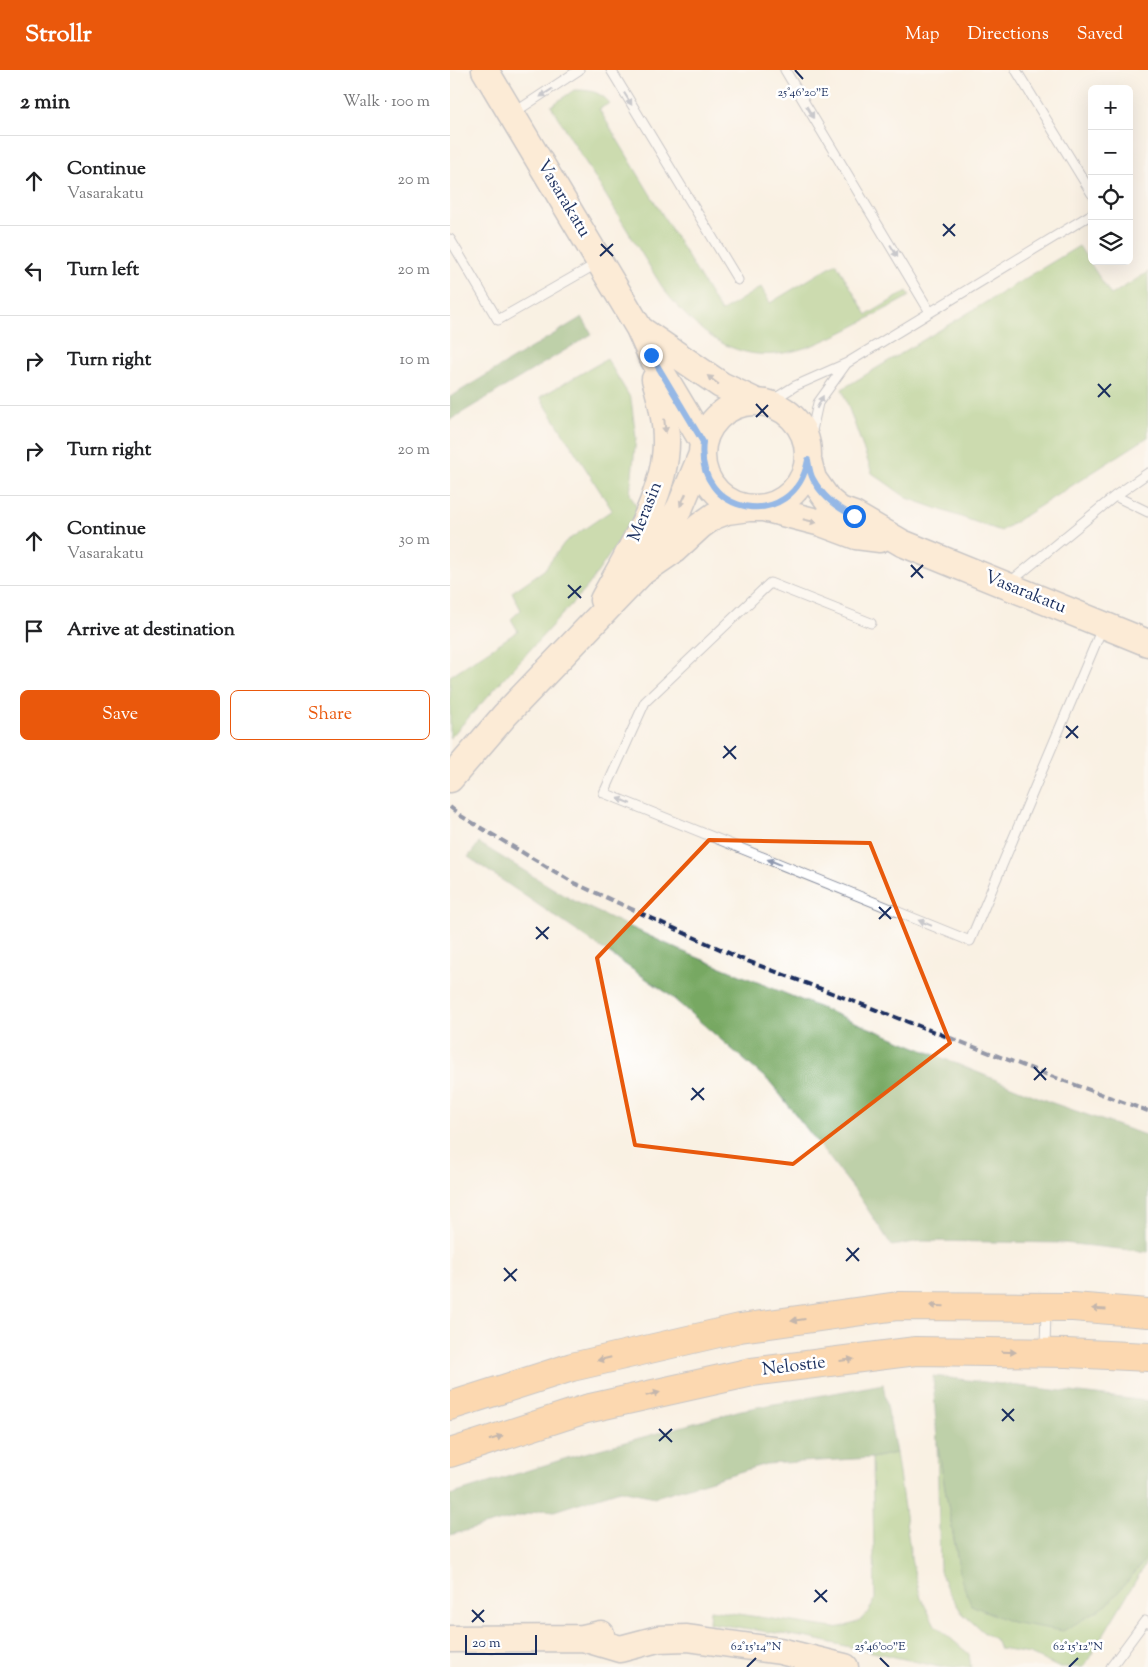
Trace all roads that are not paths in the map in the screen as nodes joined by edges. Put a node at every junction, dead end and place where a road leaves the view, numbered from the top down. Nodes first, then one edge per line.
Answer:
1 (485, 70) edge
2 (579, 70) edge
3 (611, 70) edge
4 (785, 70) edge
5 (1016, 70) edge
6 (512, 114) junction
7 (1088, 187) edge
8 (1088, 216) edge
9 (450, 238) edge
10 (600, 261) junction
11 (738, 280) dead end
12 (930, 312) junction
13 (639, 328) junction
14 (847, 363) junction
15 (762, 402) junction
16 (702, 448) junction
17 (808, 454) junction
18 (1148, 473) edge
19 (1115, 496) junction
20 (756, 508) junction
21 (1148, 512) edge
22 (902, 543) junction
23 (642, 572) junction
24 (1006, 585) junction
25 (871, 623) dead end
26 (1103, 625) junction
27 (588, 629) junction
28 (1148, 644) edge
29 (450, 779) edge
30 (1046, 1307) junction
31 (1148, 1313) edge
32 (1045, 1353) junction
33 (1148, 1357) edge
34 (450, 1406) edge
35 (450, 1453) edge
36 (1148, 1623) edge
37 (450, 1639) edge
38 (845, 1667) edge
39 (1111, 1667) edge

1 - 6 street, Vasarakatu
2 -> 6 lane
3 -> 11 lane
4 -> 12 lane
5 - 7 lane
6 - 10 street, Vasarakatu
8 - 12 lane
9 - 10 lane
10 - 13 street, Vasarakatu
12 - 14 lane
15 -> 13 street, Vasarakatu
13 - 16 street, Vasarakatu
13 -> 27 street, Merasin
14 - 15 lane
17 -> 14 lane
15 - 16 street
15 - 17 street
16 - 20 street
16 -> 23 street, Merasin
17 - 20 street
17 - 22 street, Vasarakatu
18 - 19 lane
19 - 21 lane
19 - 24 lane
20 -> 22 street, Vasarakatu
20 - 23 street, Merasin
22 - 24 street, Vasarakatu
23 - 27 street, Merasin
24 - 26 street, Vasarakatu
26 -> 25 lane
26 - 28 street, Vasarakatu
27 - 29 street, Merasin
31 -> 30 highway
30 - 32 lane
30 -> 34 highway
32 - 33 highway, Nelostie
35 -> 32 highway, Nelostie
36 - 39 lane
37 - 38 street

